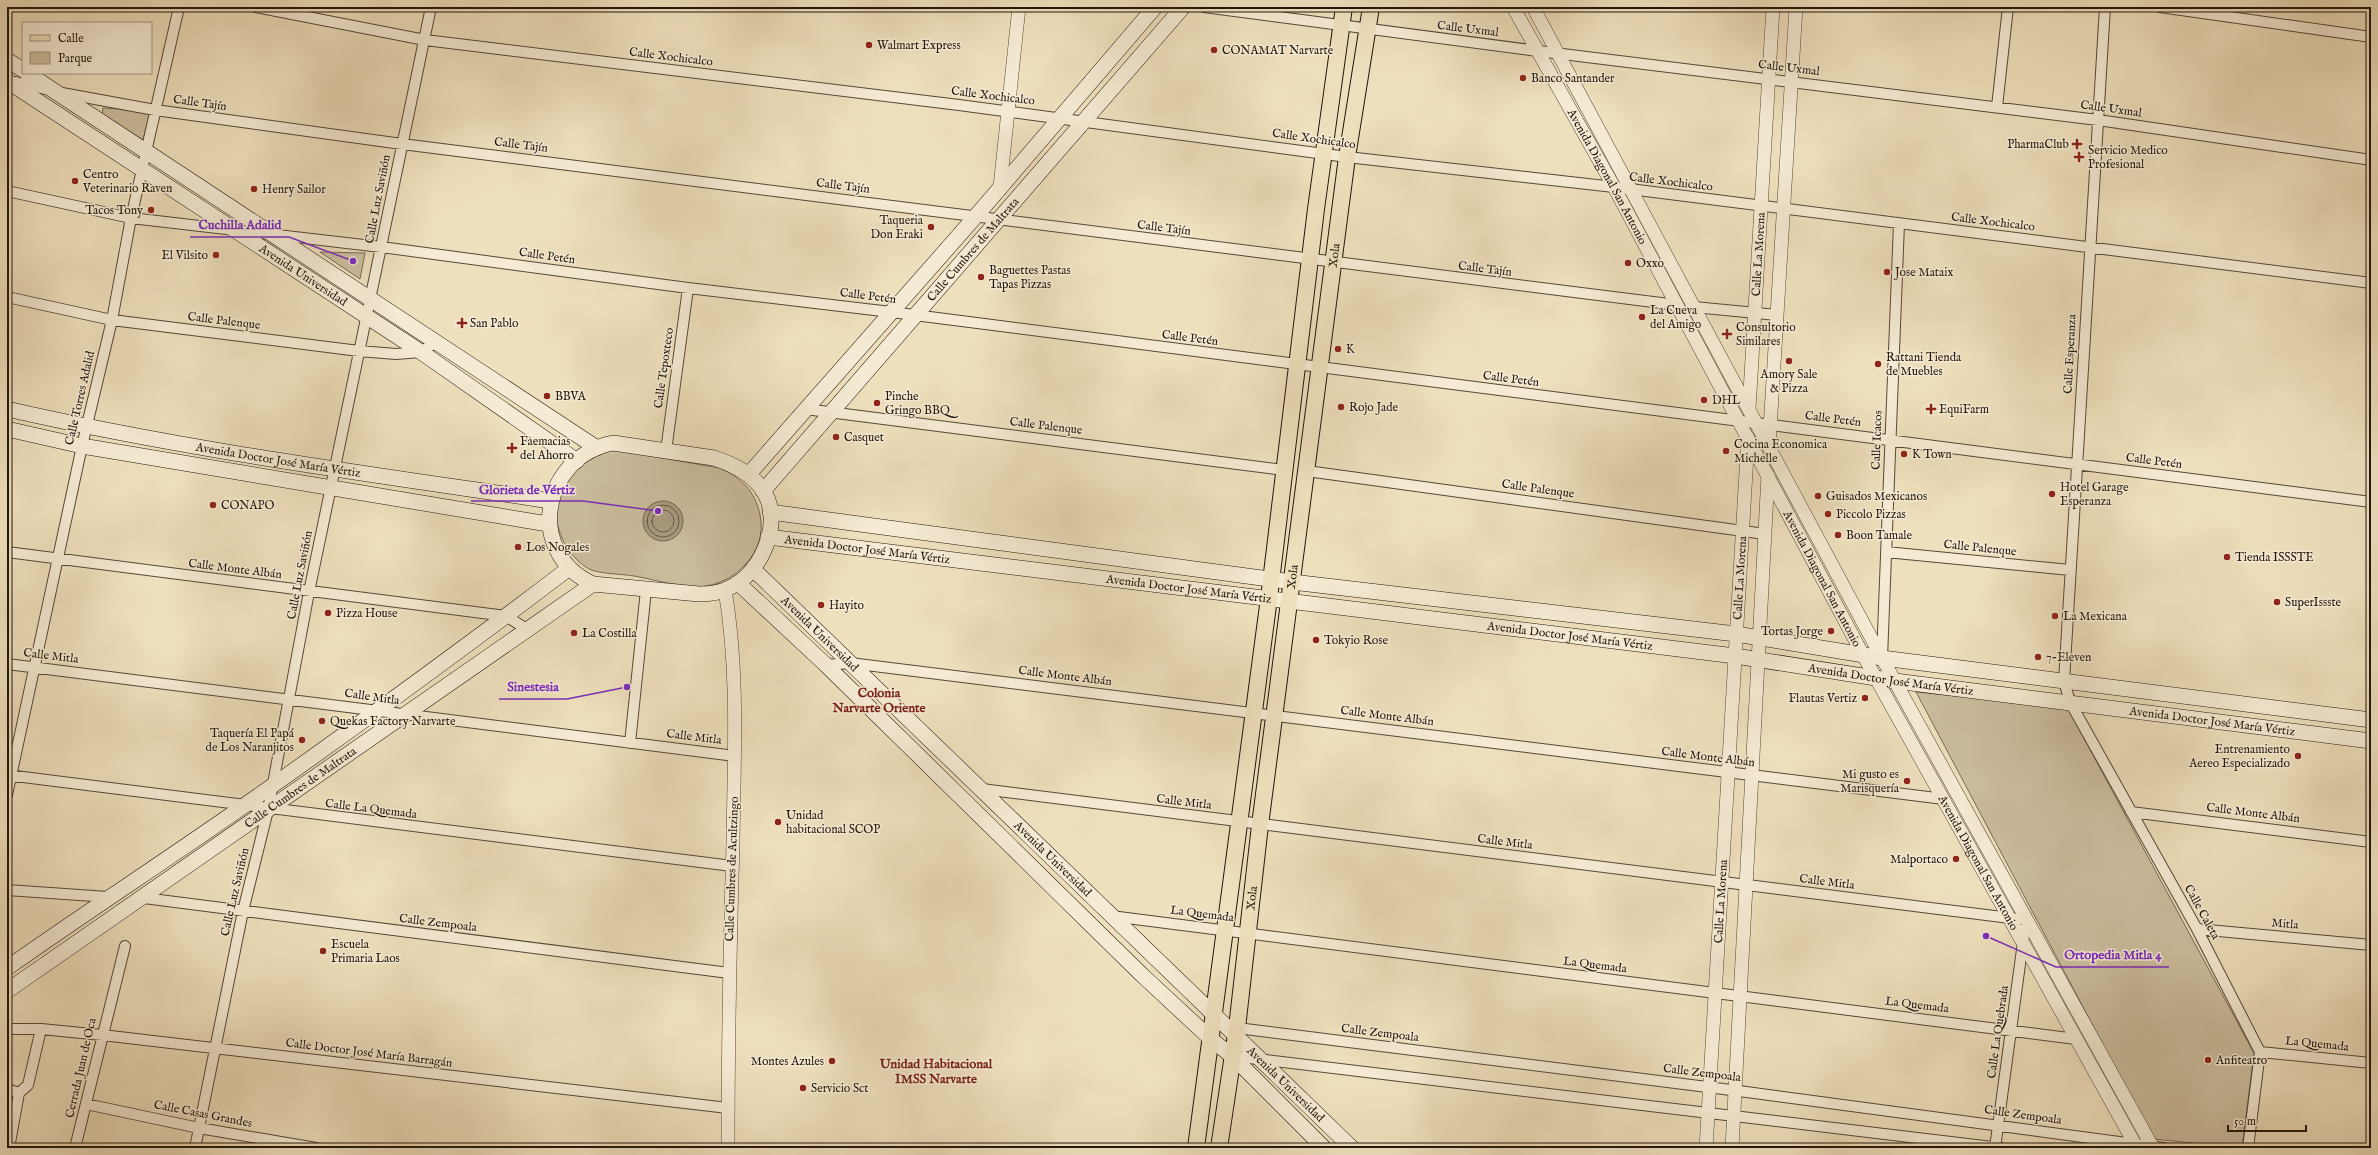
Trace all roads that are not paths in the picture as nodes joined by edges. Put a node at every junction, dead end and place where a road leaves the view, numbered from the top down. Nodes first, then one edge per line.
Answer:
1 (179, 7) edge
2 (256, 7) edge
3 (431, 7) edge
4 (1019, 7) edge
5 (1155, 7) edge
6 (1183, 7) edge
7 (1204, 7) edge
8 (1344, 7) edge
9 (1371, 7) edge
10 (1513, 7) edge
11 (1533, 7) edge
12 (1773, 7) edge
13 (1796, 7) edge
14 (2008, 7) edge
15 (2104, 7) edge
16 (2160, 7) edge
17 (2238, 12) edge
18 (1342, 26) junction
19 (1368, 29) junction
20 (2371, 37) edge
21 (424, 40) junction
22 (1538, 51) junction
23 (1558, 53) junction
24 (7, 60) edge
25 (22, 69) edge
26 (29, 74) edge
27 (1769, 79) junction
28 (7, 81) edge
29 (1792, 82) junction
30 (56, 92) junction
31 (1997, 107) junction
32 (155, 110) junction
33 (1009, 111) junction
34 (1058, 118) junction
35 (2098, 120) junction
36 (1084, 121) junction
37 (402, 144) junction
38 (146, 152) junction
39 (1324, 153) junction
40 (1347, 157) junction
41 (2371, 160) edge
42 (142, 170) junction
43 (1000, 187) junction
44 (1614, 188) junction
45 (1632, 190) junction
46 (7, 191) edge
47 (1761, 206) junction
48 (1785, 209) junction
49 (976, 216) junction
50 (131, 218) junction
51 (998, 219) junction
52 (1899, 223) junction
53 (235, 230) junction
54 (273, 236) junction
55 (381, 247) junction
56 (2090, 247) junction
57 (1310, 260) junction
58 (1334, 263) junction
59 (2371, 283) edge
60 (688, 288) junction
61 (7, 297) edge
62 (370, 301) junction
63 (1677, 305) junction
64 (1694, 307) junction
65 (891, 312) junction
66 (1755, 313) junction
67 (916, 315) junction
68 (1777, 315) junction
69 (366, 317) junction
70 (112, 320) junction
71 (436, 342) junction
72 (359, 351) junction
73 (421, 352) junction
74 (1297, 365) junction
75 (1320, 368) junction
76 (7, 409) edge
77 (805, 409) junction
78 (832, 411) junction
79 (1748, 419) junction
80 (1770, 424) junction
81 (87, 428) junction
82 (7, 429) edge
83 (1748, 438) junction
84 (1890, 440) junction
85 (1769, 445) junction
86 (82, 446) junction
87 (596, 448) junction
88 (666, 451) junction
89 (577, 461) junction
90 (2077, 464) junction
91 (335, 469) junction
92 (1284, 470) junction
93 (1307, 471) junction
94 (749, 474) junction
95 (1768, 475) junction
96 (331, 488) junction
97 (763, 491) junction
98 (552, 501) junction
99 (2371, 502) edge
100 (770, 512) junction
101 (548, 524) junction
102 (1742, 530) junction
103 (1765, 534) junction
104 (768, 537) junction
105 (7, 552) edge
106 (1886, 552) junction
107 (58, 559) junction
108 (568, 569) junction
109 (753, 569) junction
110 (2070, 570) junction
111 (1271, 579) junction
112 (1292, 582) junction
113 (738, 583) junction
114 (593, 584) junction
115 (646, 590) junction
116 (725, 590) junction
117 (309, 592) junction
118 (1269, 598) junction
119 (1290, 601) junction
120 (506, 616) junction
121 (528, 630) junction
122 (1736, 634) junction
123 (1761, 638) junction
124 (1863, 655) junction
125 (1735, 656) junction
126 (1882, 658) junction
127 (1760, 660) junction
128 (850, 663) junction
129 (7, 664) edge
130 (826, 666) junction
131 (34, 667) junction
132 (1877, 678) junction
133 (1895, 681) junction
134 (2064, 681) junction
135 (290, 698) junction
136 (2070, 702) junction
137 (376, 711) junction
138 (1252, 712) junction
139 (405, 715) junction
140 (1275, 715) junction
141 (2371, 720) edge
142 (930, 739) junction
143 (2371, 741) edge
144 (630, 742) junction
145 (915, 752) junction
146 (734, 756) junction
147 (1728, 773) junction
148 (9, 776) edge
149 (1753, 776) junction
150 (271, 787) junction
151 (982, 789) junction
152 (7, 795) edge
153 (1944, 799) junction
154 (244, 805) junction
155 (268, 810) junction
156 (2131, 812) junction
157 (1239, 822) junction
158 (1260, 825) junction
159 (2371, 842) edge
160 (732, 866) junction
161 (1722, 882) junction
162 (1747, 885) junction
163 (7, 890) edge
164 (108, 897) junction
165 (144, 898) junction
166 (243, 911) junction
167 (1111, 916) junction
168 (2010, 918) junction
169 (2026, 920) junction
170 (2197, 929) junction
171 (1226, 930) junction
172 (1247, 933) junction
173 (2023, 943) junction
174 (2371, 945) edge
175 (125, 946) dead end
176 (1156, 959) junction
177 (7, 968) edge
178 (728, 972) junction
179 (1142, 975) junction
180 (7, 991) edge
181 (1715, 993) junction
182 (1741, 996) junction
183 (1215, 1015) junction
184 (7, 1029) edge
185 (41, 1030) junction
186 (2012, 1030) junction
187 (1236, 1032) junction
188 (102, 1035) junction
189 (2076, 1039) junction
190 (1212, 1040) junction
191 (215, 1048) junction
192 (2260, 1052) junction
193 (1232, 1056) junction
194 (1258, 1058) junction
195 (2371, 1063) edge
196 (1709, 1087) junction
197 (7, 1090) edge
198 (1735, 1090) junction
199 (19, 1093) junction
200 (86, 1104) junction
201 (728, 1108) junction
202 (1707, 1113) junction
203 (1734, 1116) junction
204 (1999, 1125) junction
205 (199, 1128) junction
206 (2136, 1146) edge
207 (2156, 1147) edge
208 (9, 1148) edge
209 (75, 1148) edge
210 (195, 1148) edge
211 (316, 1148) edge
212 (728, 1148) edge
213 (1196, 1148) edge
214 (1219, 1148) edge
215 (1324, 1148) edge
216 (1352, 1148) edge
217 (1706, 1148) edge
218 (1732, 1148) edge
219 (1997, 1148) edge
220 (2248, 1148) edge

1 - 32 street, Calle Torres Adalid
2 - 21 street, Calle Xochicalco
3 - 21 street, Calle Luz Saviñón
4 - 33 street
5 - 34 main road, Calle Cumbres de Maltrata
6 - 36 main road, Calle Cumbres de Maltrata
7 - 18 street, Calle Uxmal
8 - 18 main road, Xola
9 - 19 main road, Xola
10 - 22 street, Avenida Diagonal San Antonio
11 - 23 street, Avenida Diagonal San Antonio
12 - 27 street, Calle La Morena
13 - 29 street, Calle La Morena
14 - 31 street
15 - 35 street, Calle Esperanza
16 - 17 street
17 - 20 street
18 - 19 street, Calle Uxmal
18 - 39 main road, Xola
19 - 22 street, Calle Uxmal
19 - 40 main road, Xola
21 - 33 street, Calle Xochicalco
21 - 37 street, Calle Luz Saviñón
22 - 23 street, Calle Uxmal
22 - 44 street, Avenida Diagonal San Antonio
23 - 27 street, Calle Uxmal
23 - 45 street, Avenida Diagonal San Antonio
24 - 25 main road
26 - 30 main road, Avenida Universidad
27 - 29 street, Calle Uxmal
27 - 47 street, Calle La Morena
28 - 30 street, Calle Tajín
28 - 42 main road, Avenida Universidad
29 - 31 street, Calle Uxmal
29 - 48 street, Calle La Morena
30 - 32 street, Calle Tajín
30 - 38 main road, Avenida Universidad
31 - 35 street, Calle Uxmal
32 - 37 street, Calle Tajín
32 - 38 street, Calle Torres Adalid
33 - 34 street, Calle Xochicalco
33 - 43 street
34 - 36 street, Calle Xochicalco
34 - 43 main road, Calle Cumbres de Maltrata
35 - 41 street, Calle Uxmal
35 - 56 street, Calle Esperanza
36 - 39 street, Calle Xochicalco
36 - 51 main road, Calle Cumbres de Maltrata
37 - 49 street, Calle Tajín
37 - 55 street, Calle Luz Saviñón
38 - 42 street, Calle Torres Adalid
38 - 54 main road, Avenida Universidad
39 - 40 street, Calle Xochicalco
39 - 57 main road, Xola
40 - 44 street, Calle Xochicalco
40 - 58 main road, Xola
42 - 50 street, Calle Torres Adalid
42 - 53 main road, Avenida Universidad
43 - 49 main road, Calle Cumbres de Maltrata
44 - 45 street, Calle Xochicalco
44 - 63 street, Avenida Diagonal San Antonio
45 - 47 street, Calle Xochicalco
45 - 64 street, Avenida Diagonal San Antonio
46 - 50 street, Calle Petén
47 - 48 street, Calle Xochicalco
47 - 66 street, Calle La Morena
48 - 52 street, Calle Xochicalco
48 - 68 street, Calle La Morena
49 - 51 street, Calle Tajín
49 - 65 main road, Calle Cumbres de Maltrata
50 - 53 street, Calle Petén
50 - 70 street, Calle Torres Adalid
51 - 57 street, Calle Tajín
51 - 67 main road, Calle Cumbres de Maltrata
52 - 56 street, Calle Xochicalco
52 - 84 street, Calle Icacos
53 - 54 street, Calle Petén
53 - 69 main road, Avenida Universidad
54 - 55 street, Calle Petén
54 - 62 main road, Avenida Universidad
55 - 60 street, Calle Petén
55 - 62 street, Calle Luz Saviñón
56 - 59 street, Calle Xochicalco
56 - 90 street, Calle Esperanza
57 - 58 street, Calle Tajín
57 - 74 main road, Xola
58 - 63 street, Calle Tajín
58 - 75 main road, Xola
60 - 65 street, Calle Petén
60 - 88 street, Calle Tepoxteco
61 - 70 street, Calle Palenque
62 - 69 street, Calle Luz Saviñón
62 - 71 main road, Avenida Universidad
63 - 79 street, Avenida Diagonal San Antonio
64 - 66 street
64 - 79 street, Avenida Diagonal San Antonio
65 - 67 street, Calle Petén
65 - 77 main road, Calle Cumbres de Maltrata
66 - 68 street
66 - 79 street, Calle La Morena
67 - 74 street, Calle Petén
67 - 78 main road, Calle Cumbres de Maltrata
68 - 80 street, Calle La Morena
69 - 72 street, Calle Luz Saviñón
69 - 73 main road, Avenida Universidad
70 - 72 street, Calle Palenque
70 - 81 street, Calle Torres Adalid
71 - 73 street, Calle Palenque
71 - 87 main road, Avenida Universidad
72 - 73 street, Calle Palenque
72 - 91 street, Calle Luz Saviñón
73 - 89 main road, Avenida Universidad
74 - 75 street, Calle Petén
74 - 92 main road, Xola
75 - 79 street, Calle Petén
75 - 93 main road, Xola
76 - 81 main road, Avenida Doctor José María Vértiz
77 - 78 street, Calle Palenque
77 - 94 main road, Calle Cumbres de Maltrata
78 - 92 street, Calle Palenque
78 - 97 main road, Calle Cumbres de Maltrata
79 - 80 street, Calle Petén
79 - 83 street, Avenida Diagonal San Antonio
79 - 85 street, Avenida Diagonal San Antonio
80 - 84 street, Calle Petén
80 - 85 street, Calle La Morena
81 - 86 street, Calle Torres Adalid
81 - 91 main road, Avenida Doctor José María Vértiz
82 - 86 main road, Avenida Doctor José María Vértiz
83 - 95 street, Avenida Diagonal San Antonio
83 - 102 street, Calle La Morena
84 - 90 street, Calle Petén
84 - 106 street, Calle Icacos
85 - 95 street, Calle La Morena
85 - 126 street, Avenida Diagonal San Antonio
86 - 96 main road, Avenida Doctor José María Vértiz
86 - 107 street, Calle Torres Adalid
87 - 88 main road
87 - 89 main road
88 - 94 main road
89 - 98 main road
90 - 99 street, Calle Petén
90 - 110 street, Calle Esperanza
91 - 96 street, Calle Luz Saviñón
91 - 98 main road, Avenida Doctor José María Vértiz
92 - 111 main road, Xola
93 - 102 street, Calle Palenque
93 - 112 main road, Xola
94 - 97 main road
95 - 103 street, Calle La Morena
95 - 124 street, Avenida Diagonal San Antonio
96 - 101 main road, Avenida Doctor José María Vértiz
96 - 117 street, Calle Luz Saviñón
97 - 100 main road
98 - 101 main road
100 - 104 main road
100 - 111 main road, Avenida Doctor José María Vértiz
101 - 108 main road
102 - 103 street, Calle Palenque
102 - 122 street, Calle La Morena
103 - 123 street, Calle La Morena
104 - 109 main road
104 - 118 main road, Avenida Doctor José María Vértiz
105 - 107 street, Calle Monte Albán
106 - 110 street, Calle Palenque
106 - 126 street, Calle Icacos
107 - 117 street, Calle Monte Albán
107 - 131 street, Calle Torres Adalid
108 - 114 main road
108 - 120 main road, Calle Cumbres de Maltrata
109 - 113 main road
109 - 128 main road, Avenida Universidad
110 - 134 street, Calle Esperanza
111 - 112 main road, Avenida Doctor José María Vértiz
111 - 118 main road, Xola
112 - 119 main road, Xola
112 - 122 main road, Avenida Doctor José María Vértiz
113 - 116 main road
113 - 130 main road, Avenida Universidad
114 - 115 main road
114 - 121 main road, Calle Cumbres de Maltrata
115 - 116 main road
115 - 144 street
116 - 146 street, Calle Cumbres de Acultzingo
117 - 120 street, Calle Monte Albán
117 - 135 street, Calle Luz Saviñón
118 - 119 main road, Avenida Doctor José María Vértiz
118 - 138 main road, Xola
119 - 125 main road, Avenida Doctor José María Vértiz
119 - 140 main road, Xola
120 - 121 street, Calle Monte Albán
120 - 137 main road, Calle Cumbres de Maltrata
121 - 139 main road, Calle Cumbres de Maltrata
122 - 123 main road, Avenida Doctor José María Vértiz
122 - 125 street, Calle La Morena
123 - 124 main road, Avenida Doctor José María Vértiz
123 - 127 street, Calle La Morena
124 - 126 main road, Avenida Doctor José María Vértiz
124 - 132 street, Avenida Diagonal San Antonio
125 - 127 main road, Avenida Doctor José María Vértiz
125 - 147 street, Calle La Morena
126 - 133 street, Avenida Diagonal San Antonio
126 - 134 main road, Avenida Doctor José María Vértiz
127 - 132 main road, Avenida Doctor José María Vértiz
127 - 149 street, Calle La Morena
128 - 130 street, Calle Monte Albán
128 - 138 street, Calle Monte Albán
128 - 142 main road, Avenida Universidad
129 - 131 street, Calle Mitla
130 - 145 main road, Avenida Universidad
131 - 135 street, Calle Mitla
131 - 148 street, Calle Torres Adalid
132 - 133 main road, Avenida Doctor José María Vértiz
132 - 153 street, Avenida Diagonal San Antonio
133 - 136 main road, Avenida Doctor José María Vértiz
133 - 169 street, Avenida Diagonal San Antonio
134 - 136 street, Calle Esperanza
134 - 141 main road, Avenida Doctor José María Vértiz
135 - 137 street, Calle Mitla
135 - 150 street, Calle Luz Saviñón
136 - 143 main road, Avenida Doctor José María Vértiz
136 - 156 street, Calle Caleta
137 - 139 street, Calle Mitla
137 - 150 main road, Calle Cumbres de Maltrata
138 - 140 street, Calle Monte Albán
138 - 157 main road, Xola
139 - 144 street, Calle Mitla
139 - 155 main road, Calle Cumbres de Maltrata
140 - 147 street, Calle Monte Albán
140 - 158 main road, Xola
142 - 145 main road
142 - 151 main road, Avenida Universidad
144 - 146 street, Calle Mitla
145 - 179 main road, Avenida Universidad
146 - 160 street, Calle Cumbres de Acultzingo
147 - 149 street, Calle Monte Albán
147 - 161 street, Calle La Morena
148 - 152 street, Calle Torres Adalid
148 - 154 street, Calle La Quemada
149 - 153 street, Calle Monte Albán
149 - 162 street, Calle La Morena
150 - 154 main road, Calle Cumbres de Maltrata
150 - 155 street, Calle Luz Saviñón
151 - 157 street, Calle Mitla
151 - 167 main road, Avenida Universidad
153 - 168 street, Avenida Diagonal San Antonio
154 - 155 street, Calle La Quemada
154 - 164 main road, Calle Cumbres de Maltrata
155 - 160 street, Calle La Quemada
155 - 165 main road, Calle Cumbres de Maltrata
155 - 166 street, Calle Luz Saviñón
156 - 159 street, Calle Monte Albán
156 - 170 street, Calle Caleta
157 - 158 street, Calle Mitla
157 - 171 main road, Xola
158 - 161 street, Calle Mitla
158 - 172 main road, Xola
160 - 178 street, Calle Cumbres de Acultzingo
161 - 162 street, Calle Mitla
161 - 181 street, Calle La Morena
162 - 168 street, Calle Mitla
162 - 182 street, Calle La Morena
163 - 164 street
164 - 177 main road, Calle Cumbres de Maltrata
165 - 166 street, Calle Zempoala
165 - 180 main road, Calle Cumbres de Maltrata
166 - 178 street, Calle Zempoala
166 - 191 street, Calle Luz Saviñón
167 - 171 street, La Quemada
167 - 176 main road, Avenida Universidad
168 - 169 street, Calle Mitla
168 - 173 street, Avenida Diagonal San Antonio
169 - 173 street, Calle La Quebrada
169 - 207 street, Avenida Diagonal San Antonio
170 - 174 street, Mitla
170 - 192 street, Calle Caleta
171 - 172 street, La Quemada
171 - 183 main road, Xola
172 - 181 street, La Quemada
172 - 187 main road, Xola
173 - 186 street, Calle La Quebrada
173 - 189 street, Avenida Diagonal San Antonio
175 - 188 street, Cerrada Juan de Oca
176 - 179 main road
176 - 183 main road, Avenida Universidad
178 - 201 street, Calle Cumbres de Acultzingo
179 - 190 main road, Avenida Universidad
181 - 182 street, La Quemada
181 - 196 street, Calle La Morena
182 - 186 street, La Quemada
182 - 198 street, Calle La Morena
183 - 187 main road, Avenida Universidad
183 - 190 main road, Xola
184 - 185 street, Calle Doctor José María Barragán
185 - 188 street, Calle Doctor José María Barragán
185 - 199 street
186 - 189 street, La Quemada
186 - 204 street, Calle La Quebrada
187 - 193 main road, Xola
187 - 194 main road, Avenida Universidad
187 - 196 street, Calle Zempoala
188 - 191 street, Calle Doctor José María Barragán
188 - 200 street, Cerrada Juan de Oca
189 - 206 street, Avenida Diagonal San Antonio
190 - 193 main road, Avenida Universidad
190 - 213 main road, Xola
191 - 201 street, Calle Doctor José María Barragán
191 - 205 street, Calle Luz Saviñón
192 - 195 street, La Quemada
192 - 220 street
193 - 194 street
193 - 214 main road, Xola
193 - 215 main road, Avenida Universidad
194 - 202 street
194 - 216 main road, Avenida Universidad
196 - 198 street, Calle Zempoala
196 - 202 street, Calle La Morena
197 - 199 street
198 - 203 street, Calle La Morena
198 - 204 street, Calle Zempoala
199 - 208 street
200 - 205 street, Calle Casas Grandes
200 - 209 street, Cerrada Juan de Oca
201 - 212 street, Calle Cumbres de Acultzingo
202 - 203 street
202 - 217 street, Calle La Morena
203 - 218 street, Calle La Morena
203 - 219 street
204 - 206 street, Calle Zempoala
204 - 219 street, Calle La Quebrada
205 - 210 street, Calle Luz Saviñón
205 - 211 street, Calle Casas Grandes
206 - 207 street, Calle Zempoala

